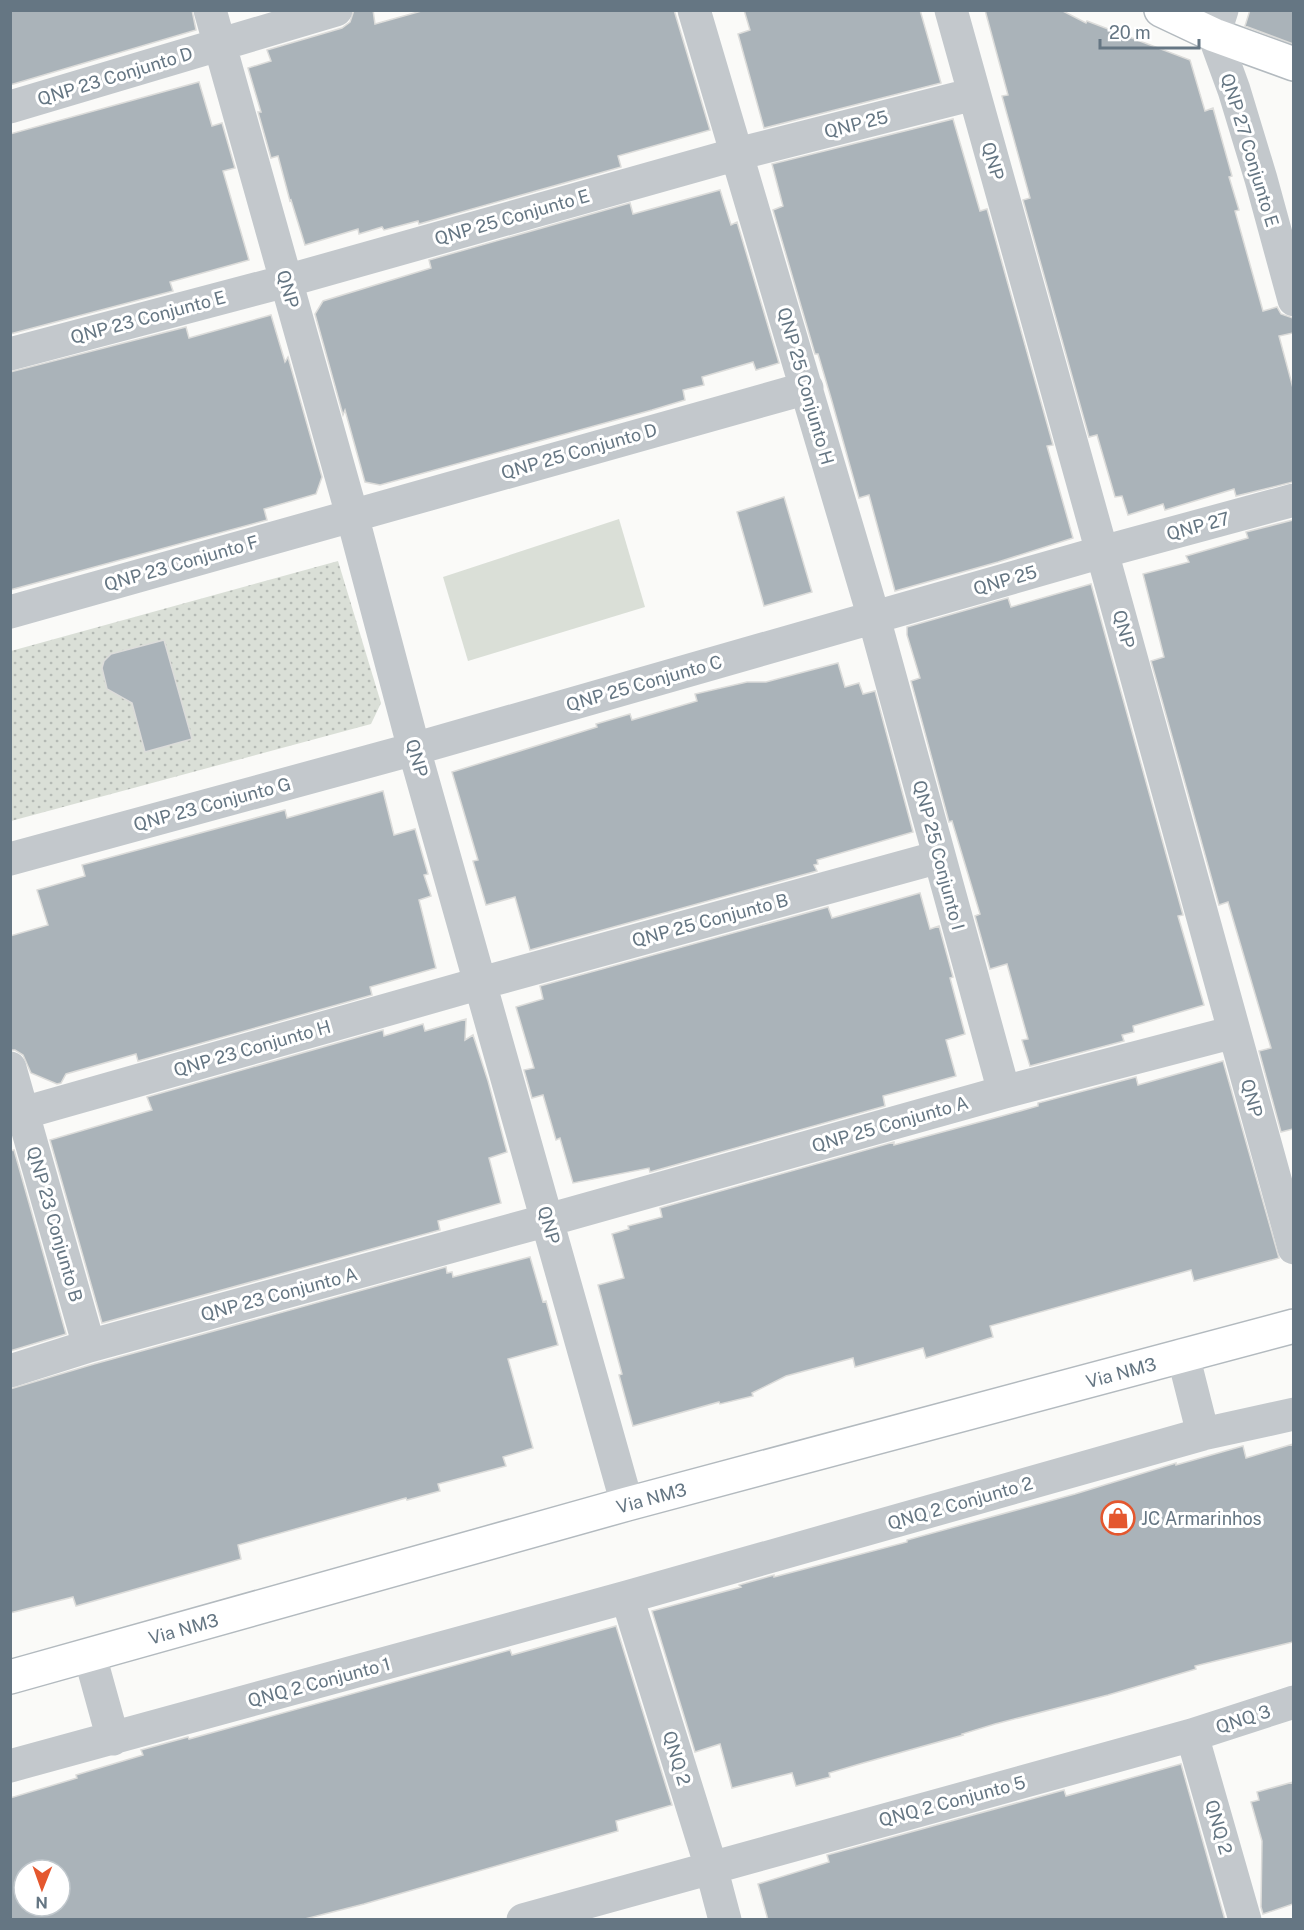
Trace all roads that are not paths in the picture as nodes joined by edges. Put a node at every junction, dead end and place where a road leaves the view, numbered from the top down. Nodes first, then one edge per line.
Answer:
1 (210, 10) edge
2 (336, 10) edge
3 (694, 10) edge
4 (951, 10) edge
5 (1161, 10) edge
6 (1218, 23) edge
7 (220, 45) junction
8 (1293, 64) edge
9 (974, 94) junction
10 (10, 107) edge
11 (737, 154) junction
12 (286, 281) junction
13 (1293, 300) edge
14 (10, 354) edge
15 (807, 388) junction
16 (1293, 500) edge
17 (352, 515) junction
18 (1102, 552) junction
19 (10, 612) edge
20 (874, 618) junction
21 (414, 749) junction
22 (939, 857) junction
23 (10, 859) edge
24 (481, 983) junction
25 (1234, 1032) junction
26 (10, 1068) edge
27 (1004, 1092) junction
28 (23, 1113) junction
29 (548, 1221) junction
30 (1293, 1248) edge
31 (1293, 1326) edge
32 (89, 1346) junction
33 (1184, 1355) junction
34 (10, 1371) edge
35 (1293, 1414) edge
36 (1203, 1434) junction
37 (627, 1504) junction
38 (627, 1597) junction
39 (90, 1656) junction
40 (10, 1677) edge
41 (1293, 1702) edge
42 (1192, 1736) junction
43 (113, 1739) junction
44 (10, 1766) edge
45 (711, 1867) junction
46 (523, 1920) edge
47 (725, 1920) edge
48 (1245, 1920) edge

1 - 7 street, QNP
2 - 7 street, QNP 23 Conjunto D
3 - 11 street, QNP 25 Conjunto H
4 - 9 street, QNP
5 - 6 main road
6 - 8 main road
6 - 13 street, QNP 27 Conjunto E
7 - 10 street, QNP 23 Conjunto D
7 - 12 street, QNP
9 - 11 street, QNP 25
9 - 18 street, QNP
11 - 12 street, QNP 25 Conjunto E
11 - 15 street, QNP 25 Conjunto H
12 - 14 street, QNP 23 Conjunto E
12 - 17 street, QNP
15 - 17 street, QNP 25 Conjunto D
15 - 20 street, QNP 25 Conjunto H
16 - 18 street, QNP 27
17 - 19 street, QNP 23 Conjunto F
17 - 21 street, QNP
18 - 20 street, QNP 25
18 - 25 street, QNP
20 - 21 street, QNP 25 Conjunto C
20 - 22 street, QNP 25 Conjunto I
21 - 23 street, QNP 23 Conjunto G
21 - 24 street, QNP
22 - 24 street, QNP 25 Conjunto B
22 - 27 street, QNP 25 Conjunto I
24 - 28 street, QNP 23 Conjunto H
24 - 29 street, QNP
25 - 27 street, QNP 25 Conjunto A
25 - 30 street, QNP
26 - 28 street, QNP 23 Conjunto B
27 - 29 street, QNP 25 Conjunto A
28 - 32 street, QNP 23 Conjunto B
29 - 32 street, QNP 23 Conjunto A
29 - 37 street, QNP
31 - 33 main road, Via NM3
32 - 34 street, QNP 23 Conjunto A
33 - 36 street
33 - 37 main road, Via NM3
35 - 36 street, QNQ 2 Conjunto 2
36 - 38 street, QNQ 2 Conjunto 2
37 - 39 main road, Via NM3
38 - 43 street, QNQ 2 Conjunto 1
38 - 45 street, QNQ 2
39 - 40 main road, Via NM3
39 - 43 street
41 - 42 street, QNQ 3
42 - 45 street, QNQ 2 Conjunto 5
42 - 48 street, QNQ 2
43 - 44 street, QNQ 2 Conjunto 1
45 - 46 street, QNQ 2 Conjunto 5
45 - 47 street, QNQ 2

